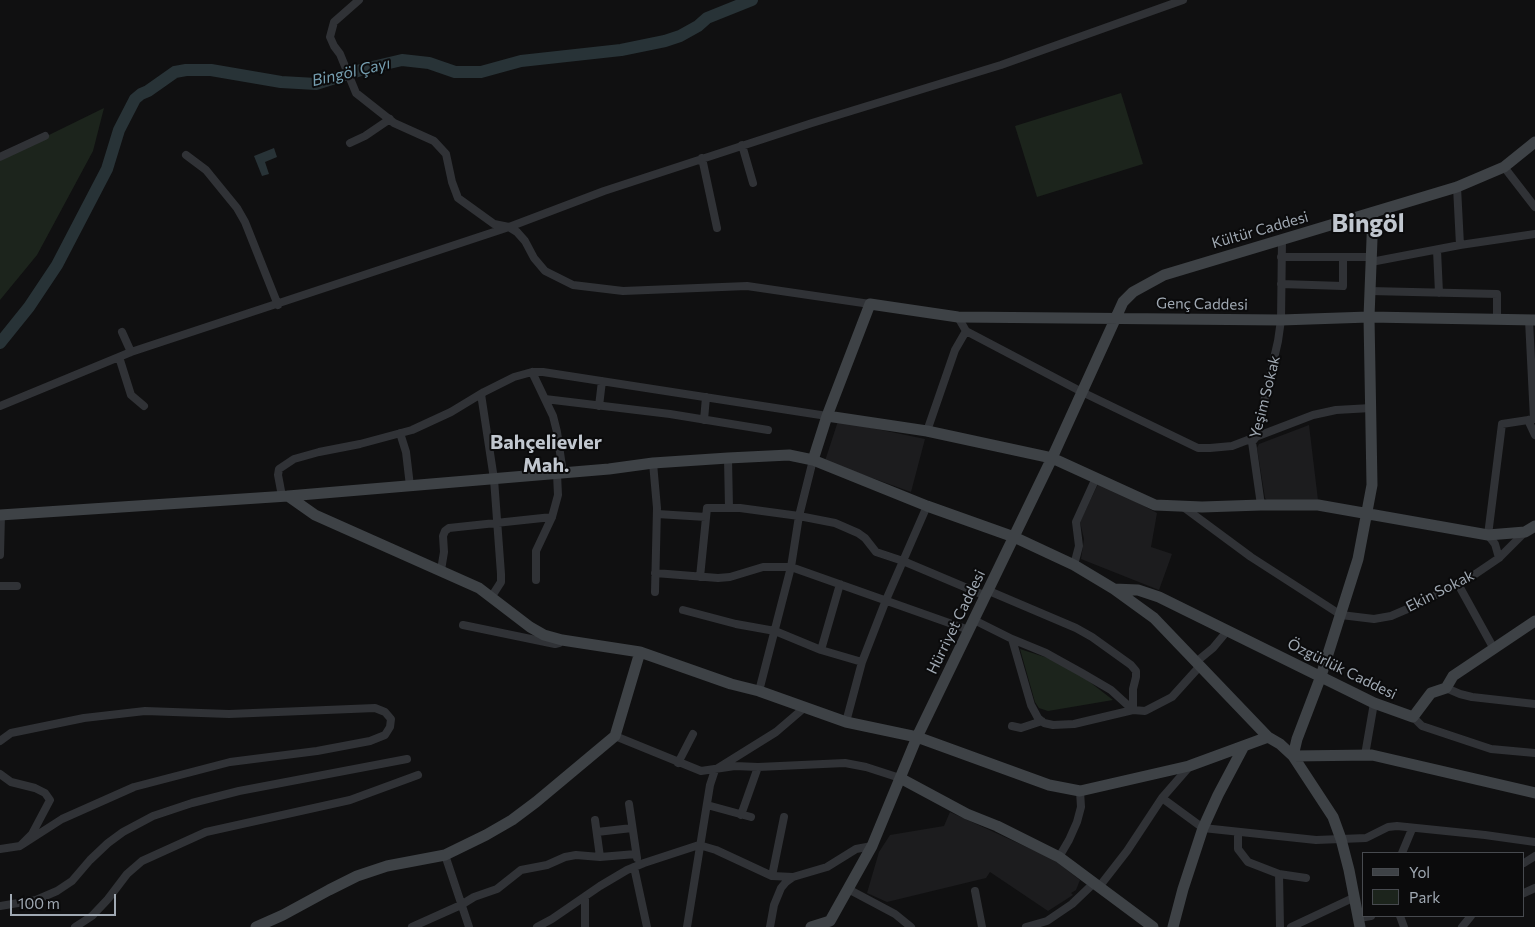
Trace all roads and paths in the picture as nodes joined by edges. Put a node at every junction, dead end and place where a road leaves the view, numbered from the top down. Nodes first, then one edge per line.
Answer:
1 (359, 0) edge
2 (1182, 0) edge
3 (390, 119) junction
4 (45, 136) dead end
5 (1535, 142) edge
6 (350, 143) dead end
7 (742, 145) junction
8 (186, 155) dead end
9 (0, 157) edge
10 (702, 158) junction
11 (1504, 167) junction
12 (753, 183) dead end
13 (1457, 187) junction
14 (1535, 207) edge
15 (1373, 213) junction
16 (509, 227) junction
17 (717, 228) dead end
18 (1535, 234) edge
19 (1282, 240) junction
20 (1460, 245) junction
21 (1437, 250) junction
22 (1281, 257) junction
23 (1343, 258) junction
24 (1371, 260) junction
25 (1281, 284) junction
26 (1370, 292) junction
27 (1439, 293) junction
28 (870, 304) junction
29 (278, 305) junction
30 (958, 317) junction
31 (1369, 317) junction
32 (1116, 318) junction
33 (1281, 320) junction
34 (1497, 320) junction
35 (1532, 320) edge
36 (966, 331) junction
37 (122, 332) dead end
38 (131, 352) junction
39 (119, 357) junction
40 (532, 372) junction
41 (602, 381) junction
42 (1082, 392) junction
43 (481, 394) junction
44 (706, 397) junction
45 (545, 399) junction
46 (0, 406) edge
47 (144, 406) dead end
48 (599, 406) junction
49 (1371, 408) junction
50 (827, 416) junction
51 (1532, 419) edge
52 (704, 420) junction
53 (768, 430) dead end
54 (927, 431) junction
55 (400, 434) junction
56 (1535, 435) edge
57 (1256, 437) junction
58 (728, 458) junction
59 (1052, 458) junction
60 (813, 460) junction
61 (653, 463) junction
62 (560, 473) junction
63 (1096, 478) junction
64 (494, 479) junction
65 (410, 486) junction
66 (285, 496) junction
67 (1261, 505) junction
68 (927, 506) junction
69 (1182, 506) junction
70 (729, 508) junction
71 (1366, 513) junction
72 (657, 514) junction
73 (1, 515) edge
74 (552, 516) junction
75 (799, 516) junction
76 (706, 517) junction
77 (497, 523) junction
78 (1530, 529) edge
79 (1488, 535) junction
80 (1014, 537) junction
81 (0, 555) edge
82 (1498, 558) junction
83 (903, 561) junction
84 (1074, 565) junction
85 (791, 567) junction
86 (441, 570) junction
87 (655, 573) junction
88 (700, 576) junction
89 (536, 580) dead end
90 (840, 584) junction
91 (1458, 584) junction
92 (0, 586) edge
93 (17, 586) dead end
94 (1114, 589) junction
95 (655, 592) dead end
96 (988, 594) junction
97 (492, 596) junction
98 (886, 600) junction
99 (683, 610) dead end
100 (1341, 615) junction
101 (1535, 621) edge
102 (463, 625) dead end
103 (972, 625) junction
104 (1228, 630) junction
105 (775, 631) junction
106 (1012, 639) junction
107 (571, 641) junction
108 (1494, 649) junction
109 (821, 650) junction
110 (640, 652) junction
111 (862, 662) junction
112 (1198, 664) junction
113 (1321, 676) junction
114 (1446, 688) junction
115 (759, 691) junction
116 (1374, 703) junction
117 (1535, 704) edge
118 (804, 708) junction
119 (1133, 710) junction
120 (1413, 717) junction
121 (1042, 721) junction
122 (846, 722) junction
123 (1012, 726) dead end
124 (693, 734) dead end
125 (615, 736) junction
126 (917, 737) junction
127 (1268, 737) junction
128 (0, 741) edge
129 (1244, 746) junction
130 (1535, 754) edge
131 (1364, 755) junction
132 (1293, 756) junction
133 (407, 759) dead end
134 (678, 763) junction
135 (1189, 766) junction
136 (758, 767) junction
137 (715, 770) junction
138 (0, 774) edge
139 (418, 775) dead end
140 (900, 778) junction
141 (1080, 791) junction
142 (1535, 793) edge
143 (1162, 798) junction
144 (629, 804) dead end
145 (707, 805) junction
146 (741, 815) junction
147 (751, 817) dead end
148 (784, 817) dead end
149 (595, 820) dead end
150 (632, 828) junction
151 (1203, 828) junction
152 (1412, 829) junction
153 (597, 832) junction
154 (1238, 832) junction
155 (1341, 839) junction
156 (1535, 842) edge
157 (699, 845) junction
158 (20, 846) junction
159 (872, 846) junction
160 (0, 849) edge
161 (1402, 852) edge
162 (445, 854) junction
163 (636, 854) junction
164 (600, 857) junction
165 (1059, 857) junction
166 (636, 866) junction
167 (1279, 874) junction
168 (772, 876) junction
169 (793, 877) junction
170 (1306, 878) dead end
171 (1097, 885) junction
172 (848, 889) junction
173 (975, 891) dead end
174 (585, 897) junction
175 (1355, 897) junction
176 (461, 905) junction
177 (0, 906) edge
178 (1470, 917) edge
179 (1359, 923) edge
180 (1036, 925) edge
181 (75, 927) edge
182 (256, 927) edge
183 (412, 927) edge
184 (469, 927) edge
185 (537, 927) edge
186 (585, 927) edge
187 (648, 927) edge
188 (687, 927) edge
189 (770, 927) edge
190 (812, 927) edge
191 (910, 927) edge
192 (982, 927) edge
193 (1026, 927) edge
194 (1153, 927) edge
195 (1173, 927) edge
196 (1280, 927) edge
197 (1291, 927) edge
198 (1462, 927) edge

1 - 3 street
2 - 7 street
3 - 6 street
3 - 16 street
4 - 9 street
5 - 11 street, Kültür Caddesi
7 - 10 street
7 - 12 street
8 - 29 street
10 - 16 street
10 - 17 street
11 - 13 street, Kültür Caddesi
11 - 14 street
13 - 15 street, Kültür Caddesi
13 - 20 street
15 - 19 street, Kültür Caddesi
15 - 24 street
16 - 28 street
16 - 29 street
18 - 20 street
19 - 22 street, Yeşim Sokak
19 - 32 street, Kültür Caddesi
20 - 21 street
21 - 24 street
21 - 27 street
22 - 23 street
22 - 25 street, Yeşim Sokak
23 - 24 street
23 - 25 street
24 - 26 street
25 - 33 street, Yeşim Sokak
26 - 27 street
26 - 31 street
27 - 34 street
28 - 30 street, Genç Caddesi
28 - 50 street
29 - 38 street
30 - 32 street, Genç Caddesi
30 - 36 street
31 - 33 street, Genç Caddesi
31 - 34 street, Genç Caddesi
31 - 49 street
32 - 33 street, Genç Caddesi
32 - 42 street, Hürriyet Caddesi
33 - 57 street, Yeşim Sokak
34 - 35 street, Genç Caddesi
35 - 51 street
36 - 42 street
36 - 54 street
37 - 38 street
38 - 39 street
39 - 46 street
39 - 47 street
40 - 41 street
40 - 43 street
40 - 45 street
41 - 44 street
41 - 48 street
42 - 57 street
42 - 59 street, Hürriyet Caddesi
43 - 55 street
43 - 64 street
44 - 50 street
44 - 52 street
45 - 48 street
45 - 62 street
48 - 52 street
49 - 57 street
49 - 71 street
50 - 54 street
50 - 60 street
51 - 56 street
51 - 79 street
52 - 53 street
54 - 59 street
55 - 65 street
55 - 66 street
57 - 67 street, Yeşim Sokak
58 - 60 street
58 - 61 street
58 - 70 street
59 - 63 street
59 - 80 street, Hürriyet Caddesi
60 - 68 street
60 - 75 street
61 - 62 street
61 - 72 street
62 - 64 street
62 - 74 street
63 - 69 street
63 - 84 street
64 - 65 street
64 - 77 street
65 - 66 street
66 - 73 street
66 - 86 street
67 - 69 street
67 - 71 street
68 - 80 street
68 - 83 street
69 - 100 street
70 - 75 street
70 - 76 street
71 - 79 street
71 - 100 street
72 - 76 street
72 - 87 street
73 - 81 street
74 - 77 street
74 - 89 street
75 - 83 street
75 - 85 street
76 - 88 street
77 - 86 street
77 - 97 street
78 - 79 street
78 - 82 street, Ekin Sokak
79 - 82 street
80 - 84 street
80 - 96 street, Hürriyet Caddesi
82 - 91 street, Ekin Sokak
83 - 96 street
83 - 98 street
84 - 94 street
85 - 88 street
85 - 90 street
85 - 105 street
86 - 97 street
87 - 88 street
87 - 95 street
90 - 98 street
90 - 109 street
91 - 100 street, Ekin Sokak
91 - 108 street
92 - 93 street
94 - 104 street, Özgürlük Caddesi
94 - 112 street
96 - 103 street, Hürriyet Caddesi
96 - 119 street
97 - 107 street
98 - 103 street
98 - 111 street
99 - 105 street
100 - 113 street
101 - 108 street
102 - 107 street
103 - 106 street
103 - 126 street, Hürriyet Caddesi
104 - 112 street
104 - 113 street, Özgürlük Caddesi
105 - 109 street
105 - 115 street
106 - 119 street
106 - 121 street
107 - 110 street
108 - 114 street
109 - 111 street
110 - 115 street
110 - 125 street
111 - 122 street
112 - 119 street
112 - 127 street
113 - 116 street, Özgürlük Caddesi
113 - 132 street
114 - 117 street
114 - 120 street
115 - 118 street
116 - 120 street, Özgürlük Caddesi
116 - 131 street
118 - 122 street
118 - 137 street
119 - 121 street
120 - 130 street
121 - 123 street
122 - 126 street
124 - 134 street
125 - 134 street
125 - 162 street
126 - 140 street, Hürriyet Caddesi
126 - 141 street
127 - 129 street
127 - 132 street
128 - 158 street
129 - 135 street
129 - 151 street
131 - 132 street
131 - 142 street
132 - 155 street
133 - 177 street
134 - 137 street
135 - 141 street
135 - 143 street
136 - 137 street
136 - 140 street
136 - 146 street
137 - 145 street
138 - 158 street
139 - 181 street
140 - 159 street, Hürriyet Caddesi
140 - 165 street
141 - 165 street
143 - 151 street
143 - 171 street
144 - 150 street
145 - 146 street
145 - 157 street
146 - 147 street
148 - 168 street
149 - 153 street
150 - 153 street
150 - 163 street
151 - 154 street
151 - 195 street
152 - 155 street
152 - 156 street
152 - 161 street
153 - 164 street
154 - 155 street
154 - 167 street
155 - 175 street
157 - 166 street
157 - 168 street
157 - 188 street
158 - 160 street
159 - 169 street
159 - 172 street, Hürriyet Caddesi
162 - 176 street
162 - 182 street
163 - 164 street
163 - 166 street
164 - 176 street
165 - 171 street
166 - 174 street
166 - 187 street
167 - 170 street
167 - 196 street
168 - 169 street
169 - 189 street
171 - 180 street
171 - 194 street
172 - 190 street, Hürriyet Caddesi
172 - 191 street
173 - 192 street
174 - 185 street
174 - 186 street
175 - 179 street
175 - 197 street
176 - 183 street
176 - 184 street
178 - 198 street
180 - 193 street

